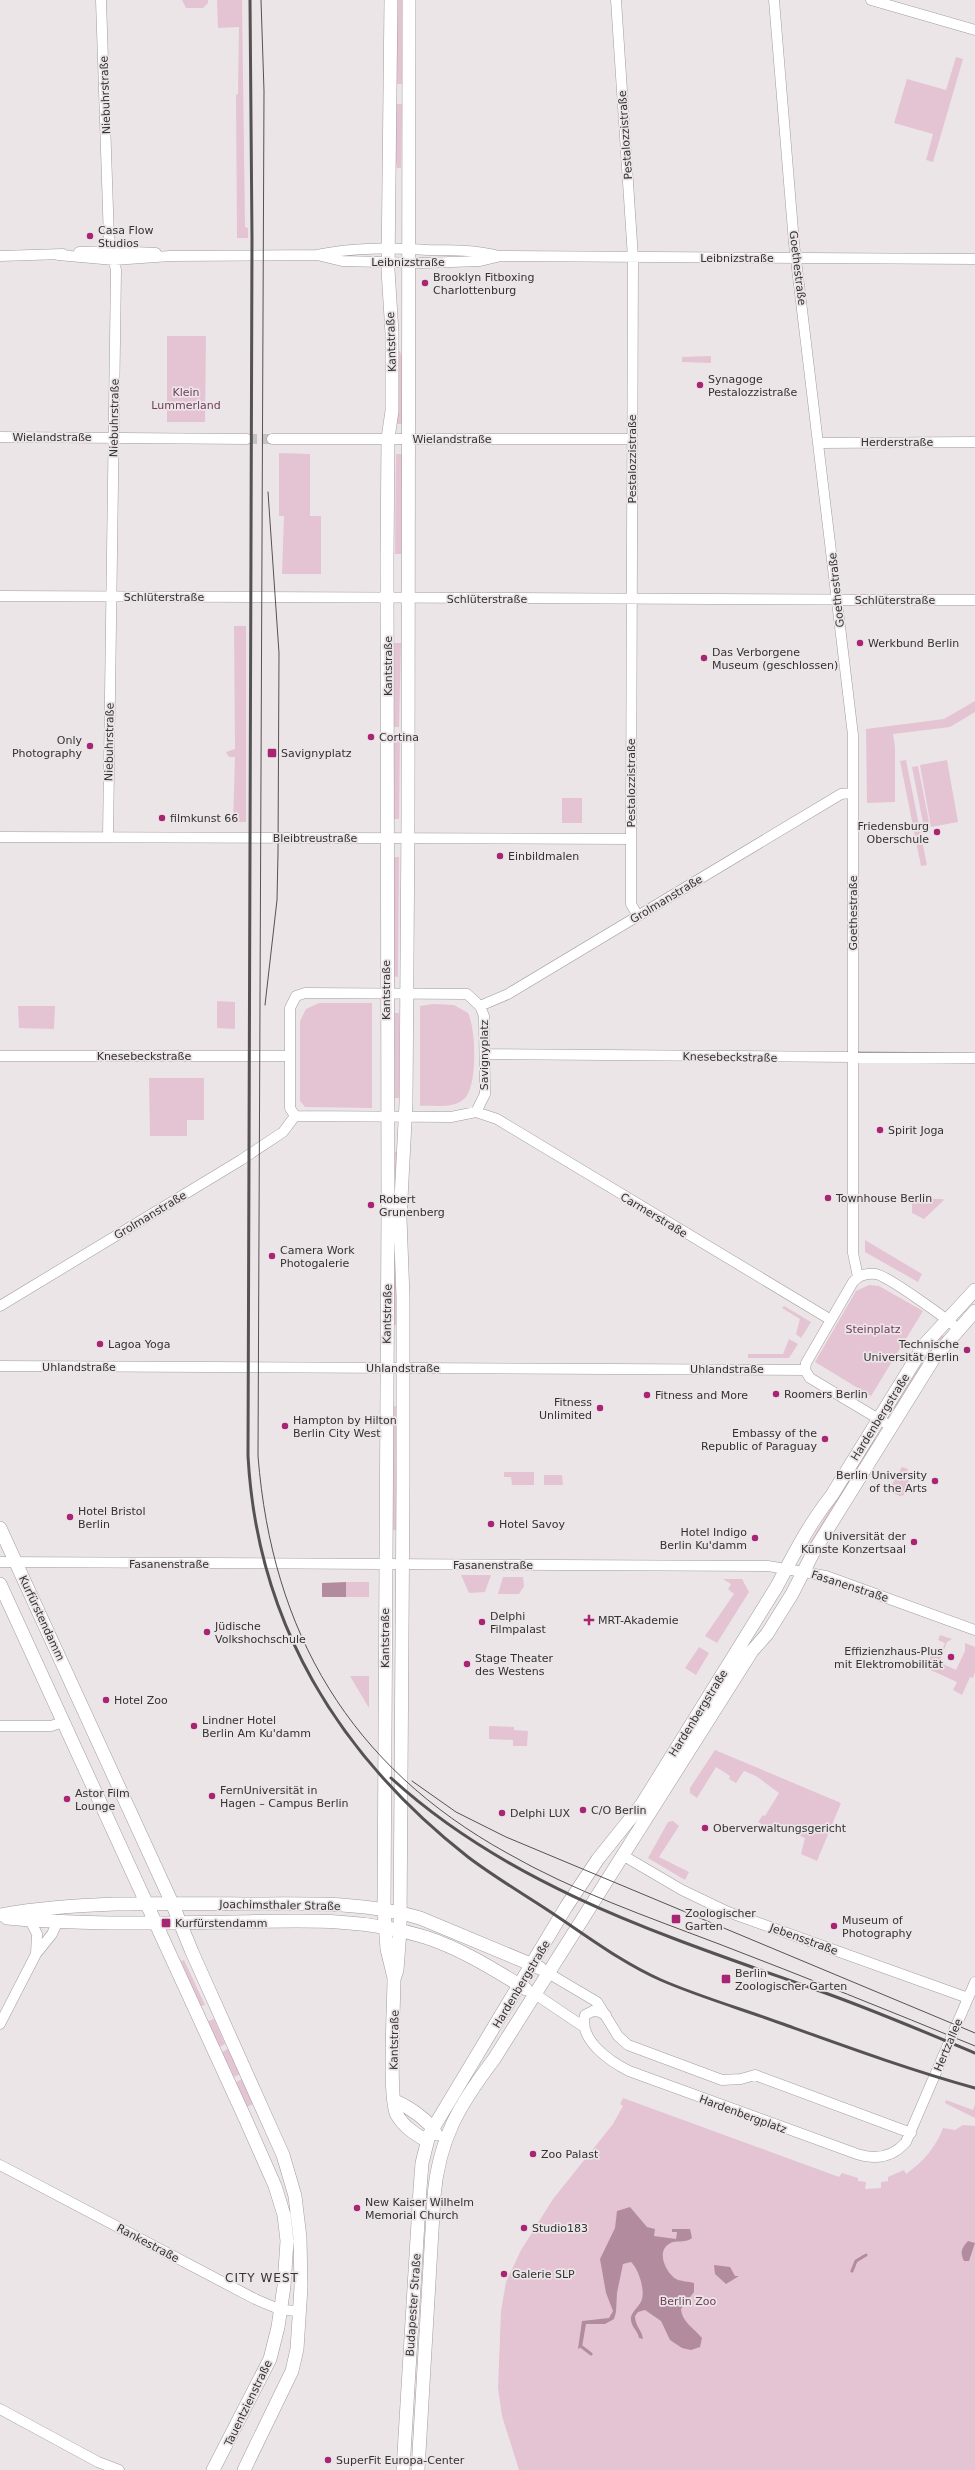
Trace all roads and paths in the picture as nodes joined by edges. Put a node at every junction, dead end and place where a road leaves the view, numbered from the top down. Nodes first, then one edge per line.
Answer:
1 (101, 0) edge
2 (391, 0) edge
3 (409, 0) edge
4 (616, 0) edge
5 (774, 0) edge
6 (871, 0) edge
7 (975, 30) edge
8 (388, 249) junction
9 (409, 249) junction
10 (113, 255) junction
11 (0, 256) edge
12 (317, 256) junction
13 (499, 256) junction
14 (633, 258) junction
15 (797, 258) junction
16 (975, 259) edge
17 (388, 263) junction
18 (409, 263) junction
19 (0, 437) edge
20 (113, 437) junction
21 (388, 438) junction
22 (410, 438) junction
23 (247, 439) tunnel mouth
24 (272, 439) tunnel mouth
25 (632, 439) junction
26 (975, 442) edge
27 (820, 443) junction
28 (0, 596) edge
29 (112, 597) junction
30 (388, 598) junction
31 (408, 599) junction
32 (631, 599) junction
33 (838, 600) junction
34 (975, 600) edge
35 (852, 793) junction
36 (0, 837) edge
37 (108, 837) junction
38 (387, 838) junction
39 (408, 839) junction
40 (631, 839) junction
41 (638, 916) junction
42 (386, 993) junction
43 (406, 993) junction
44 (480, 1006) junction
45 (486, 1054) junction
46 (0, 1056) edge
47 (289, 1056) junction
48 (852, 1058) junction
49 (975, 1058) edge
50 (476, 1112) junction
51 (295, 1116) junction
52 (387, 1117) junction
53 (405, 1117) junction
54 (858, 1277) junction
55 (975, 1290) edge
56 (0, 1306) edge
57 (975, 1311) edge
58 (947, 1319) junction
59 (831, 1320) junction
60 (958, 1329) junction
61 (0, 1366) edge
62 (386, 1368) junction
63 (403, 1368) junction
64 (805, 1370) junction
65 (878, 1419) junction
66 (892, 1427) junction
67 (0, 1528) edge
68 (0, 1562) edge
69 (16, 1563) junction
70 (385, 1564) junction
71 (402, 1564) junction
72 (786, 1568) junction
73 (804, 1571) junction
74 (0, 1584) edge
75 (975, 1630) edge
76 (63, 1722) junction
77 (0, 1726) edge
78 (624, 1856) junction
79 (147, 1903) junction
80 (172, 1903) junction
81 (384, 1909) junction
82 (400, 1912) junction
83 (0, 1916) edge
84 (30, 1920) junction
85 (58, 1921) junction
86 (155, 1922) junction
87 (181, 1922) junction
88 (385, 1927) junction
89 (400, 1930) junction
90 (36, 1954) junction
91 (532, 1964) junction
92 (548, 1973) junction
93 (394, 1979) junction
94 (975, 1982) edge
95 (520, 1985) junction
96 (535, 1994) junction
97 (968, 1998) junction
98 (606, 2015) junction
99 (0, 2024) edge
100 (584, 2027) junction
101 (395, 2101) junction
102 (922, 2108) joint
103 (433, 2127) junction
104 (911, 2133) junction
105 (426, 2141) junction
106 (441, 2149) junction
107 (0, 2165) edge
108 (281, 2310) junction
109 (300, 2311) junction
110 (0, 2409) edge
111 (119, 2470) edge
112 (213, 2470) edge
113 (244, 2470) edge
114 (403, 2470) edge
115 (418, 2470) edge

1 - 10 street, Niebuhrstraße
2 - 8 main road, Kantstraße
3 - 9 main road, Kantstraße
4 - 14 street, Pestalozzistraße
5 - 15 street, Goethestraße
6 - 7 street
8 - 9 street, Leibnizstraße
8 - 12 street, Leibnizstraße
8 - 17 main road, Kantstraße
9 - 13 street, Leibnizstraße
9 - 18 main road, Kantstraße
10 - 11 street, Leibnizstraße
10 - 12 street, Leibnizstraße
10 - 20 street, Niebuhrstraße
12 - 17 street, Leibnizstraße
13 - 14 street, Leibnizstraße
13 - 18 street, Leibnizstraße
14 - 15 street, Leibnizstraße
14 - 25 street, Pestalozzistraße
15 - 16 street, Leibnizstraße
15 - 27 street, Goethestraße
17 - 18 street, Leibnizstraße
17 - 21 main road, Kantstraße
18 - 22 main road, Kantstraße
19 - 20 street, Wielandstraße
20 - 23 street, Wielandstraße
20 - 29 street, Niebuhrstraße
21 - 22 street, Wielandstraße
21 - 24 street, Wielandstraße
21 - 30 main road, Kantstraße
22 - 25 street, Wielandstraße
22 - 31 main road, Kantstraße
25 - 32 street, Pestalozzistraße
26 - 27 street, Herderstraße
27 - 33 street, Goethestraße
28 - 29 street, Schlüterstraße
29 - 30 street, Schlüterstraße
29 - 37 street, Niebuhrstraße
30 - 31 street, Schlüterstraße
30 - 38 main road, Kantstraße
31 - 32 street, Schlüterstraße
31 - 39 main road, Kantstraße
32 - 33 street, Schlüterstraße
32 - 40 street, Pestalozzistraße
33 - 34 street, Schlüterstraße
33 - 35 street, Goethestraße
35 - 41 street, Grolmanstraße
35 - 48 street, Goethestraße
36 - 37 street, Bleibtreustraße
37 - 38 street, Bleibtreustraße
38 - 39 street, Bleibtreustraße
38 - 42 main road, Kantstraße
39 - 40 street, Bleibtreustraße
39 - 43 main road, Kantstraße
40 - 41 street, Pestalozzistraße
41 - 44 street, Grolmanstraße
42 - 43 street, Savignyplatz
42 - 47 street, Savignyplatz
42 - 52 main road, Kantstraße
43 - 44 street, Savignyplatz
43 - 53 main road, Kantstraße
44 - 45 street, Savignyplatz
45 - 48 street, Knesebeckstraße
45 - 50 street, Savignyplatz
46 - 47 street, Knesebeckstraße
47 - 51 street, Savignyplatz
48 - 49 street, Knesebeckstraße
48 - 54 street, Goethestraße
50 - 53 street
50 - 59 street, Carmerstraße
51 - 52 street
51 - 56 street, Grolmanstraße
52 - 53 street
52 - 62 main road, Kantstraße
53 - 63 main road, Kantstraße
54 - 58 street
54 - 59 street
55 - 58 main road, Hardenbergstraße
57 - 60 main road, Hardenbergstraße
58 - 60 street
58 - 65 main road, Hardenbergstraße
59 - 64 street
60 - 66 main road, Hardenbergstraße
61 - 62 street, Uhlandstraße
62 - 63 street, Uhlandstraße
62 - 70 main road, Kantstraße
63 - 64 street, Uhlandstraße
63 - 71 main road, Kantstraße
64 - 65 street
65 - 66 street
65 - 72 main road, Hardenbergstraße
66 - 73 main road, Hardenbergstraße
67 - 69 main road, Kurfürstendamm
68 - 69 street, Fasanenstraße
69 - 70 street, Fasanenstraße
69 - 80 main road, Kurfürstendamm
70 - 71 street, Fasanenstraße
70 - 81 main road, Kantstraße
71 - 72 street, Fasanenstraße
71 - 82 main road, Kantstraße
72 - 73 street, Fasanenstraße
72 - 91 main road, Hardenbergstraße
73 - 75 street, Fasanenstraße
73 - 78 main road, Hardenbergstraße
74 - 76 main road
76 - 77 street
76 - 79 main road
78 - 92 main road, Hardenbergstraße
78 - 97 street, Jebensstraße
79 - 80 main road, Joachimsthaler Straße
79 - 83 main road, Joachimsthaler Straße
79 - 86 main road
80 - 81 main road, Joachimsthaler Straße
80 - 87 main road, Kurfürstendamm
81 - 82 main road, Joachimsthaler Straße
81 - 88 main road, Kantstraße
82 - 89 main road, Kantstraße
82 - 91 main road, Joachimsthaler Straße
83 - 84 main road, Joachimsthaler Straße
84 - 85 main road, Joachimsthaler Straße
84 - 90 street
85 - 86 main road, Joachimsthaler Straße
85 - 90 street
86 - 87 main road, Joachimsthaler Straße
86 - 108 main road
87 - 88 main road, Joachimsthaler Straße
87 - 109 main road, Kurfürstendamm
88 - 89 main road, Joachimsthaler Straße
88 - 93 main road, Kantstraße
89 - 93 main road, Kantstraße
89 - 95 main road, Joachimsthaler Straße
90 - 99 street
91 - 92 main road, Joachimsthaler Straße
91 - 95 main road, Hardenbergstraße
92 - 96 main road, Hardenbergstraße
92 - 98 street
93 - 101 main road, Kantstraße
94 - 97 street, Hertzallee
95 - 96 main road, Joachimsthaler Straße
95 - 103 main road, Hardenbergstraße
96 - 100 street, Hardenbergplatz
96 - 106 main road, Hardenbergstraße
97 - 102 street, Hertzallee
98 - 100 street
98 - 104 street
100 - 104 street, Hardenbergplatz
101 - 103 main road
101 - 105 main road, Kantstraße
102 - 104 street, Hardenbergplatz
103 - 105 main road, Hardenbergstraße
103 - 106 main road
105 - 114 main road, Budapester Straße
106 - 115 main road, Budapester Straße
107 - 108 street, Rankestraße
108 - 109 street, Rankestraße
108 - 112 main road, Tauentzienstraße
109 - 113 main road
110 - 111 street

